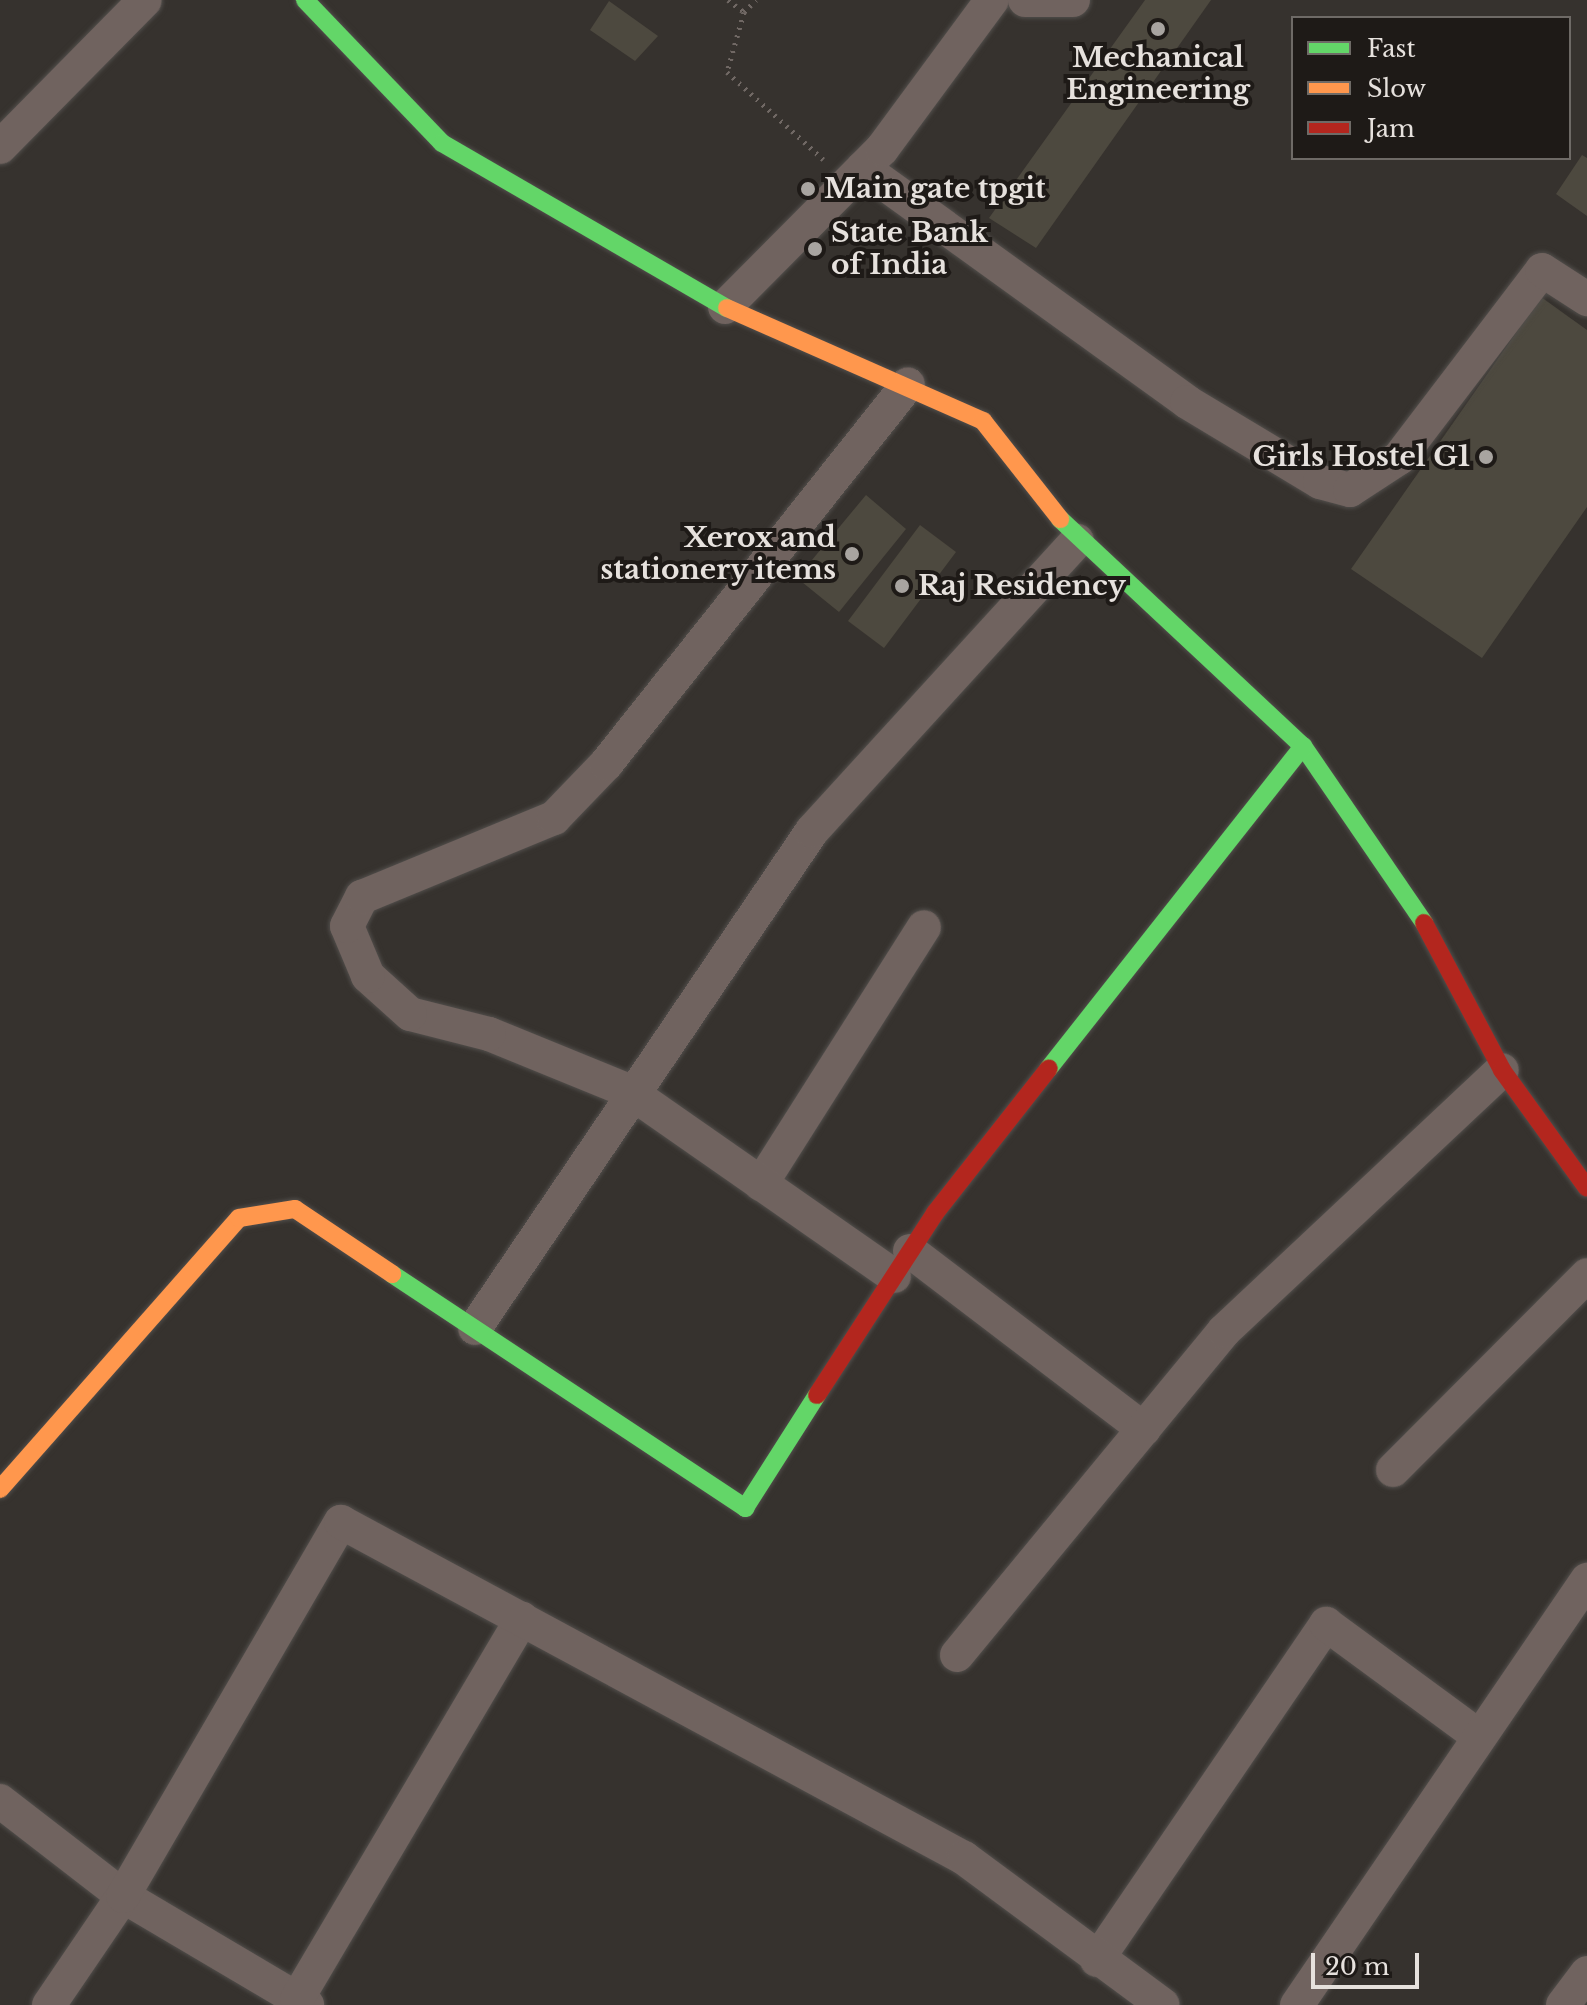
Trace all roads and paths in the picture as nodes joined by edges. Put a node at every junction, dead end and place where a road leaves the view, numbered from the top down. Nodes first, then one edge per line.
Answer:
1 (145, 0) edge
2 (305, 0) edge
3 (728, 0) edge
4 (756, 0) edge
5 (1025, 0) edge
6 (1073, 0) edge
7 (977, 6) edge
8 (744, 12) junction
9 (0, 147) edge
10 (848, 168) junction
11 (1587, 299) edge
12 (725, 307) junction
13 (908, 385) junction
14 (1077, 541) junction
15 (1303, 746) junction
16 (924, 927) dead end
17 (1502, 1070) junction
18 (629, 1091) junction
19 (761, 1184) junction
20 (1587, 1188) edge
21 (902, 1263) junction
22 (1587, 1275) edge
23 (475, 1328) junction
24 (1144, 1429) junction
25 (1393, 1470) dead end
26 (0, 1489) edge
27 (1587, 1580) edge
28 (522, 1619) junction
29 (957, 1655) dead end
30 (1477, 1735) junction
31 (0, 1801) edge
32 (123, 1896) junction
33 (1097, 1960) junction
34 (1587, 1973) edge
35 (302, 2002) edge
36 (49, 2005) edge
37 (1163, 2005) edge
38 (1297, 2005) edge
39 (1563, 2005) edge

1 - 9 street
2 - 12 street
3 - 8 path
4 - 8 path
5 - 6 street
7 - 10 street
8 - 10 path
10 - 11 street
10 - 12 street
12 - 13 street
13 - 14 street
13 - 18 street
14 - 15 street
14 - 18 street
15 - 17 street
15 - 21 street
16 - 19 street
17 - 20 street
17 - 24 street
18 - 19 street
18 - 23 street
19 - 21 street
21 - 23 street
21 - 24 street
22 - 25 street
23 - 26 street
24 - 29 street
27 - 30 street
28 - 32 street
28 - 33 street
28 - 35 street
30 - 33 street
30 - 38 street
31 - 32 street
32 - 35 street
32 - 36 street
33 - 37 street
34 - 39 street

